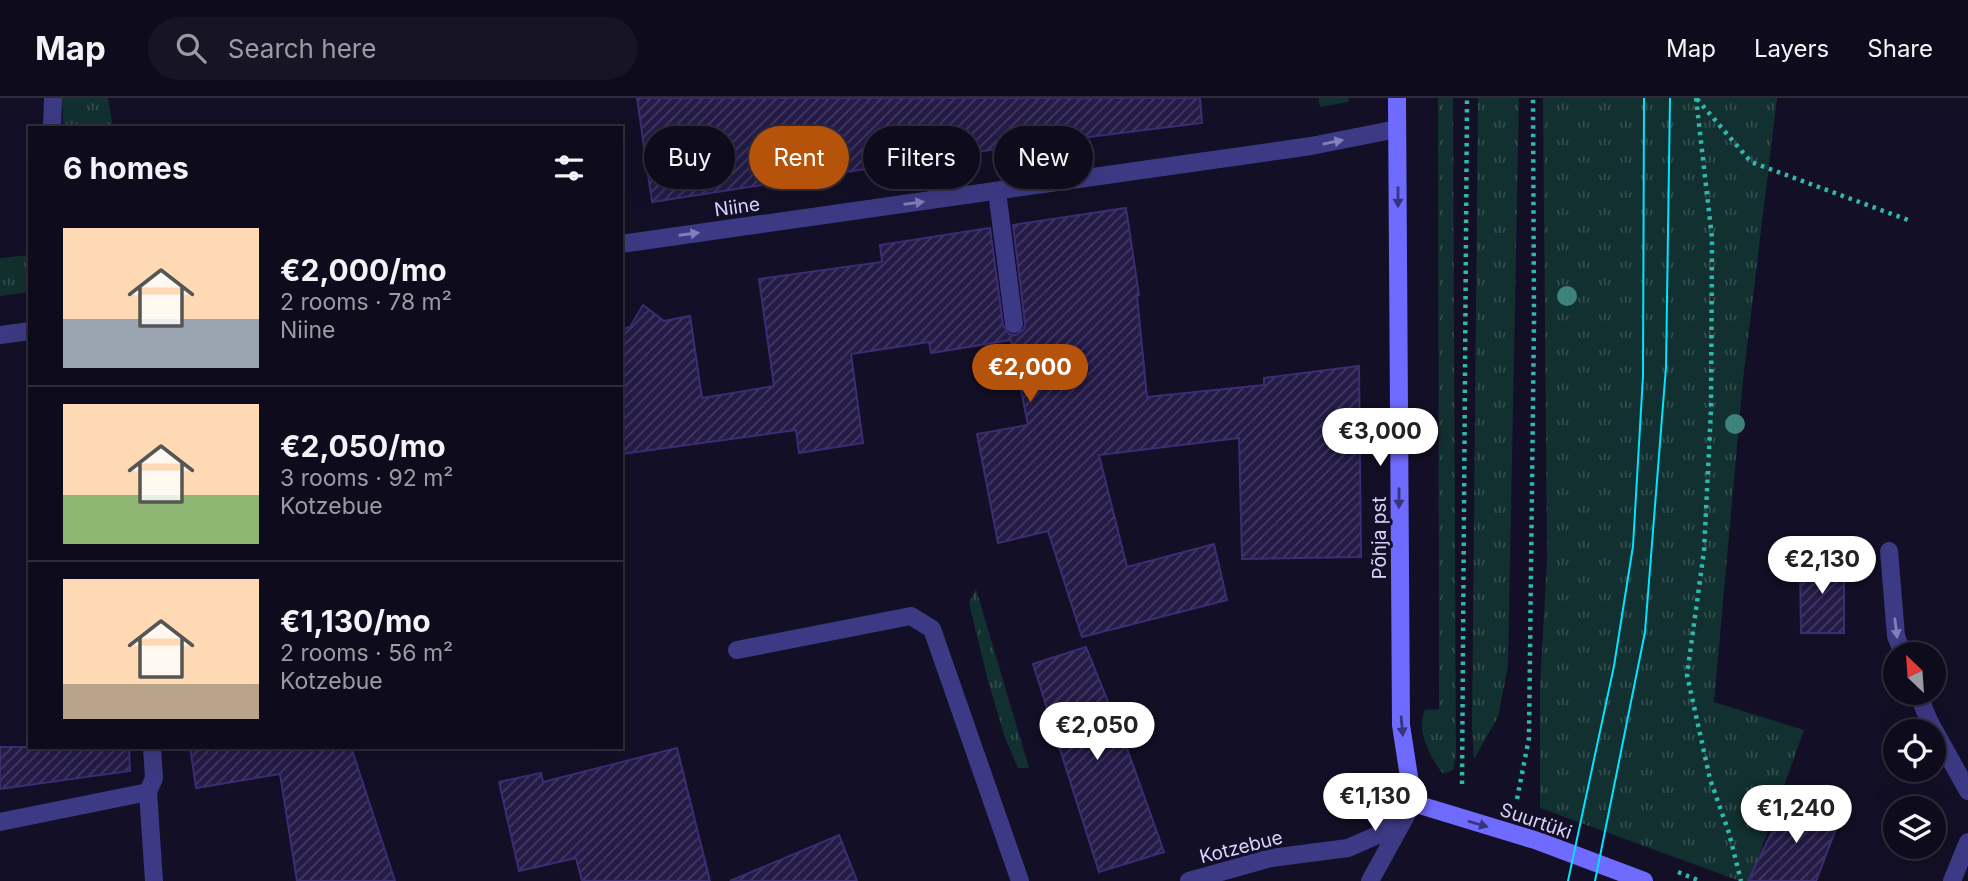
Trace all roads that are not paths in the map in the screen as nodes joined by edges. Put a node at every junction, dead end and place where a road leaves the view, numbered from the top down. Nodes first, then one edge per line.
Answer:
1 (53, 98) edge
2 (1397, 98) edge
3 (52, 126) edge
4 (1397, 129) junction
5 (997, 191) junction
6 (623, 244) edge
7 (1014, 324) dead end
8 (28, 331) edge
9 (0, 335) edge
10 (1889, 551) dead end
11 (1898, 642) edge
12 (737, 650) dead end
13 (1923, 705) edge
14 (152, 749) edge
15 (1968, 791) edge
16 (148, 792) junction
17 (1413, 803) junction
18 (0, 822) edge
19 (1968, 842) edge
20 (154, 881) edge
21 (1020, 881) edge
22 (1188, 881) edge
23 (1370, 881) edge
24 (1644, 881) edge
25 (1952, 881) edge

1 - 3 street
2 - 4 main road, Põhja pst
5 -> 4 street, Niine
4 -> 17 main road, Põhja pst
6 -> 5 street, Niine
5 - 7 street
8 - 9 street
10 -> 11 street
12 - 21 street
13 - 15 street
14 - 16 street
16 - 18 street
16 - 20 street
17 - 22 street, Kotzebue
17 - 23 street
17 -> 24 main road, Suurtüki
19 - 25 street

